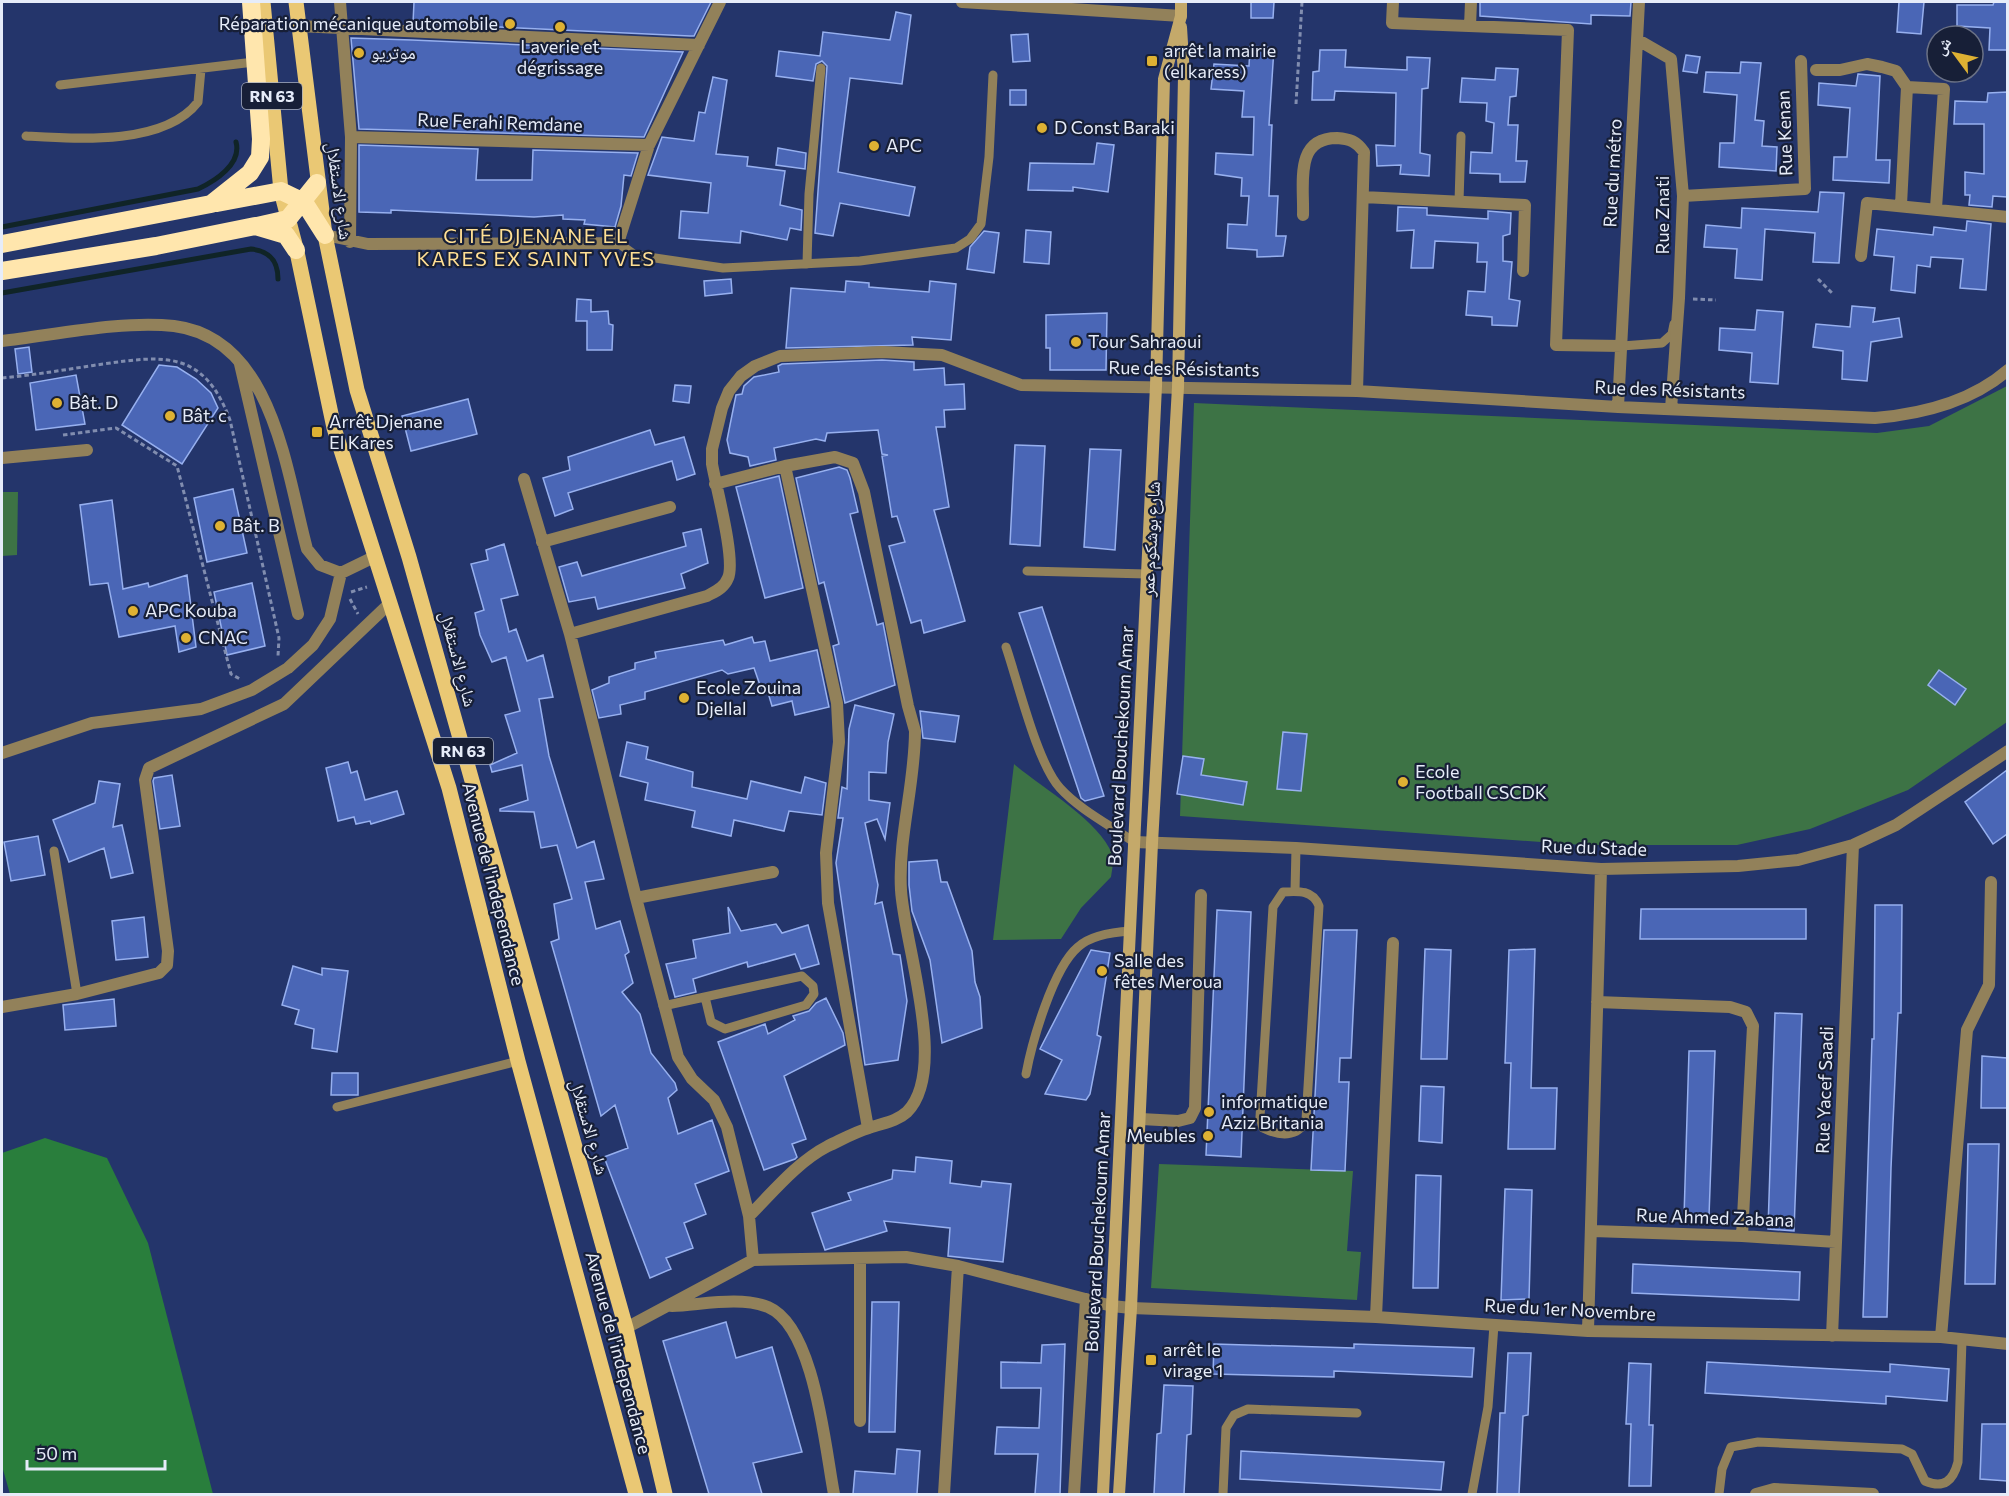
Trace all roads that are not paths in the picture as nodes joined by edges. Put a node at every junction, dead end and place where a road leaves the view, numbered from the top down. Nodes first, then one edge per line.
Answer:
1 (251, 2) edge
2 (263, 2) edge
3 (296, 2) edge
4 (340, 2) edge
5 (720, 2) edge
6 (962, 2) edge
7 (1181, 2) edge
8 (1393, 2) edge
9 (1471, 2) edge
10 (1639, 2) edge
11 (1002, 3) edge
12 (1181, 16) junction
13 (298, 26) junction
14 (1470, 26) junction
15 (344, 27) junction
16 (1638, 40) junction
17 (699, 45) junction
18 (1801, 61) dead end
19 (254, 62) junction
20 (822, 68) dead end
21 (201, 69) junction
22 (1816, 70) dead end
23 (993, 75) dead end
24 (60, 85) dead end
25 (1907, 87) junction
26 (26, 136) dead end
27 (1461, 136) dead end
28 (351, 137) junction
29 (648, 145) junction
30 (317, 183) junction
31 (281, 191) junction
32 (1683, 196) junction
33 (1363, 197) junction
34 (304, 202) junction
35 (1459, 202) junction
36 (211, 204) junction
37 (1901, 205) junction
38 (1936, 208) junction
39 (1303, 215) dead end
40 (2007, 217) edge
41 (288, 219) junction
42 (255, 226) junction
43 (325, 235) junction
44 (350, 242) junction
45 (618, 243) junction
46 (2, 244) edge
47 (296, 250) junction
48 (1862, 256) dead end
49 (807, 264) junction
50 (1523, 270) dead end
51 (2, 271) edge
52 (1678, 312) junction
53 (2, 341) edge
54 (1622, 346) junction
55 (239, 357) junction
56 (2007, 370) edge
57 (1156, 386) junction
58 (1178, 387) junction
59 (1358, 391) junction
60 (1618, 406) junction
61 (1671, 409) junction
62 (87, 450) dead end
63 (2, 458) edge
64 (785, 466) junction
65 (524, 479) dead end
66 (715, 484) junction
67 (669, 507) dead end
68 (542, 542) junction
69 (376, 556) junction
70 (1027, 571) dead end
71 (341, 573) junction
72 (1147, 574) junction
73 (390, 603) junction
74 (298, 614) dead end
75 (570, 634) junction
76 (1006, 647) dead end
77 (2007, 751) edge
78 (2, 753) edge
79 (1134, 842) junction
80 (1152, 843) junction
81 (1853, 845) junction
82 (1296, 848) junction
83 (54, 852) dead end
84 (1601, 869) junction
85 (773, 872) dead end
86 (1991, 882) dead end
87 (1295, 891) junction
88 (1201, 895) dead end
89 (636, 898) junction
90 (1131, 931) junction
91 (1393, 943) dead end
92 (77, 994) junction
93 (705, 997) junction
94 (1597, 1002) junction
95 (2, 1006) edge
96 (663, 1006) junction
97 (518, 1061) junction
98 (1026, 1074) dead end
99 (337, 1107) dead end
100 (1141, 1119) junction
101 (868, 1128) junction
102 (749, 1216) junction
103 (1593, 1231) junction
104 (1742, 1236) junction
105 (1836, 1242) junction
106 (860, 1258) junction
107 (753, 1260) junction
108 (958, 1266) junction
109 (1086, 1299) junction
110 (668, 1306) junction
111 (1112, 1306) junction
112 (1131, 1308) junction
113 (1376, 1317) junction
114 (1494, 1325) junction
115 (626, 1328) junction
116 (1588, 1331) junction
117 (1832, 1336) junction
118 (1941, 1337) junction
119 (1962, 1340) junction
120 (2007, 1344) edge
121 (1357, 1413) dead end
122 (860, 1421) dead end
123 (636, 1494) edge
124 (665, 1494) edge
125 (834, 1494) edge
126 (944, 1494) edge
127 (1074, 1494) edge
128 (1103, 1494) edge
129 (1119, 1494) edge
130 (1223, 1494) edge
131 (1473, 1494) edge
132 (1719, 1494) edge
133 (1756, 1494) edge
134 (1873, 1494) edge

1 - 19 highway
2 - 31 main road, RN 63
3 - 13 main road, شارع الاستقلال / RN 63
4 - 15 street
5 - 17 street
6 - 11 street
7 - 12 street, Boulevard Bouchekoum Amar
8 - 14 street
9 - 14 street
10 - 16 street, Rue du métro
11 - 12 street
12 - 57 street, Boulevard Bouchekoum Amar
12 - 58 street, شارع بوشكوم عمر
13 - 15 street
13 - 30 main road, شارع الاستقلال / RN 63
14 - 54 street
15 - 17 street
15 - 28 street
16 - 32 street, Rue Znati
16 - 54 street, Rue du métro
17 - 29 street
18 - 32 street, Rue Kenan
19 - 21 lane
19 - 36 highway
20 - 49 lane
21 - 24 lane
21 - 26 lane
22 - 25 street
23 - 49 lane
25 - 37 street
25 - 38 street
27 - 35 lane
28 - 29 street, Rue Ferahi Remdane
28 - 44 street
29 - 45 street
30 - 34 highway
30 - 43 main road, شارع الاستقلال / RN 63
31 - 34 highway
31 - 36 highway
31 - 41 main road, RN 63
32 - 52 street, Rue Znati
33 - 35 street
33 - 39 street
33 - 59 street
34 - 41 highway
34 - 43 highway
35 - 50 street
36 - 46 highway
37 - 38 street
37 - 48 street
38 - 40 street
41 - 42 highway
41 - 47 main road, RN 63
42 - 47 highway
42 - 51 highway
43 - 44 street
43 - 115 main road, شارع الاستقلال / RN 63
44 - 45 street
45 - 49 lane
47 - 69 main road, Avenue de l'independance / RN 63
52 - 54 lane
52 - 61 street, Rue Znati
53 - 55 street
54 - 60 street, Rue du métro
55 - 71 street
55 - 74 street
56 - 61 street, Rue des Résistants
57 - 58 street, Rue des Résistants
57 - 66 street, Rue des Résistants
57 - 72 street, Boulevard Bouchekoum Amar
58 - 59 street, Rue des Résistants
58 - 80 street, شارع بوشكوم عمر
59 - 60 street, Rue des Résistants
60 - 61 street, Rue des Résistants
62 - 63 street
64 - 66 street
64 - 101 street
64 - 101 street
65 - 68 street
66 - 75 street, Rue des Résistants
67 - 68 street
68 - 75 street
69 - 71 street
69 - 73 main road, Avenue de l'independance / RN 63
70 - 72 lane
71 - 78 street
72 - 79 street, Boulevard Bouchekoum Amar
73 - 92 street
73 - 97 main road, Avenue de l'independance / RN 63
75 - 89 street
76 - 79 lane
77 - 81 street, Rue du Stade
79 - 80 street, Rue du Stade
79 - 90 street, Boulevard Bouchekoum Amar
80 - 82 street, Rue du Stade
80 - 100 street, شارع بوشكوم عمر
81 - 84 street, Rue du Stade
81 - 105 street, Rue Yacef Saadi
82 - 84 street, Rue du Stade
82 - 87 lane
83 - 92 lane
84 - 94 street
85 - 89 street
86 - 118 street
87 - 87 lane
88 - 100 street
89 - 96 street
90 - 98 lane
90 - 111 street, Boulevard Bouchekoum Amar
91 - 113 street
92 - 95 street
93 - 93 lane
93 - 96 lane
94 - 103 street
94 - 104 street
96 - 102 street
97 - 99 lane
97 - 123 main road, Avenue de l'independance / RN 63
100 - 112 street, شارع بوشكوم عمر
101 - 102 street
102 - 107 street
103 - 104 street, Rue Ahmed Zabana
103 - 116 street
104 - 105 street, Rue Ahmed Zabana
105 - 117 street, Rue Yacef Saadi
106 - 107 street, Rue du 1er Novembre
106 - 108 street, Rue du 1er Novembre
106 - 122 street
107 - 110 street
108 - 109 street, Rue du 1er Novembre
108 - 126 street
109 - 111 street, Rue du 1er Novembre
109 - 127 street
110 - 115 street
110 - 125 street
111 - 112 street, Rue du 1er Novembre
111 - 128 street, Boulevard Bouchekoum Amar
112 - 113 street, Rue du 1er Novembre
112 - 129 street, شارع بوشكوم عمر
113 - 114 street, Rue du 1er Novembre
114 - 116 street, Rue du 1er Novembre
114 - 131 lane
115 - 124 main road, شارع الاستقلال / RN 63
116 - 117 street, Rue du 1er Novembre
117 - 118 street, Rue du 1er Novembre
118 - 119 street, Rue du 1er Novembre
119 - 120 street, Rue du 1er Novembre
119 - 132 lane
121 - 130 lane
133 - 134 street

